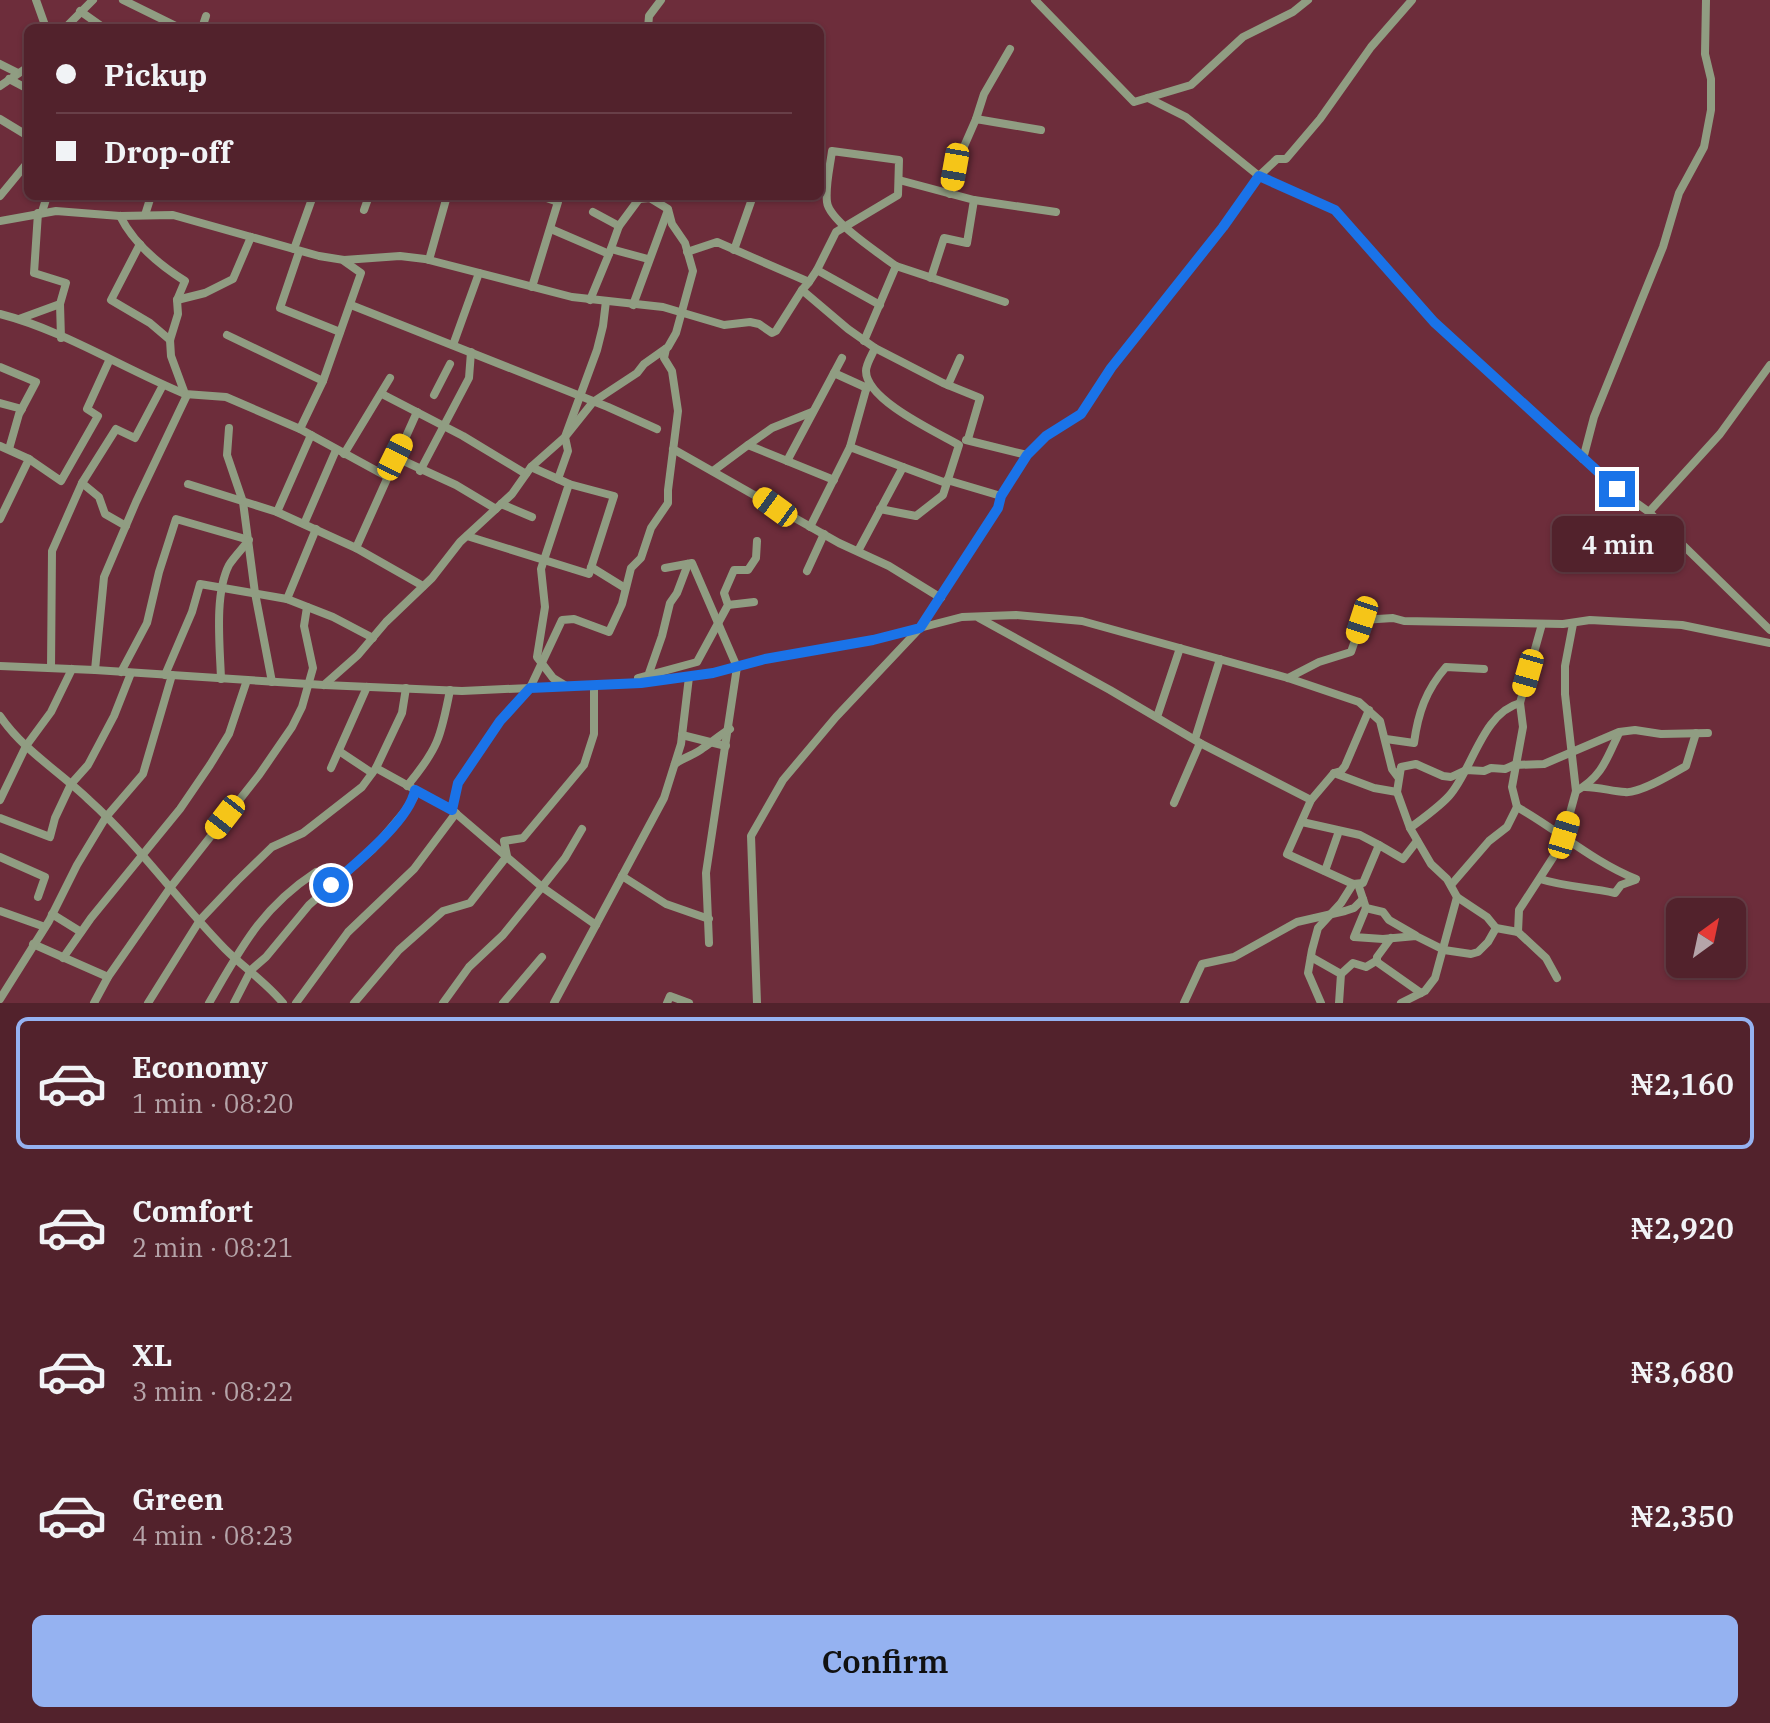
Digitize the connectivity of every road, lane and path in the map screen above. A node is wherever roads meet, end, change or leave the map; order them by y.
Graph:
1 (36, 0) edge
2 (93, 0) edge
3 (123, 0) edge
4 (661, 0) edge
5 (1035, 0) edge
6 (1308, 0) edge
7 (1412, 0) edge
8 (1706, 0) edge
9 (80, 11) junction
10 (206, 16) dead end
11 (45, 24) edge
12 (69, 24) edge
13 (98, 24) edge
14 (172, 24) edge
15 (203, 24) edge
16 (648, 24) edge
17 (1010, 49) dead end
18 (0, 64) edge
19 (24, 69) edge
20 (18, 73) junction
21 (9, 79) junction
22 (0, 86) edge
23 (24, 87) edge
24 (1148, 98) junction
25 (0, 119) edge
26 (976, 119) junction
27 (1041, 130) dead end
28 (24, 134) edge
29 (24, 166) edge
30 (1259, 176) junction
31 (899, 180) junction
32 (5, 184) edge
33 (824, 194) edge
34 (950, 194) junction
35 (0, 196) edge
36 (45, 200) edge
37 (150, 200) edge
38 (312, 200) edge
39 (368, 200) edge
40 (446, 200) edge
41 (552, 200) edge
42 (635, 200) edge
43 (653, 200) edge
44 (752, 200) edge
45 (974, 200) junction
46 (668, 209) junction
47 (364, 210) dead end
48 (40, 212) junction
49 (593, 212) dead end
50 (1056, 212) dead end
51 (145, 215) junction
52 (120, 216) junction
53 (0, 221) edge
54 (619, 226) junction
55 (846, 226) junction
56 (551, 229) junction
57 (251, 237) junction
58 (140, 244) junction
59 (296, 250) junction
60 (734, 250) junction
61 (610, 251) junction
62 (687, 252) junction
63 (648, 259) junction
64 (344, 260) junction
65 (429, 260) junction
66 (896, 266) junction
67 (817, 270) junction
68 (479, 273) junction
69 (931, 278) junction
70 (809, 282) junction
71 (532, 287) junction
72 (802, 290) junction
73 (177, 300) junction
74 (590, 300) junction
75 (606, 301) junction
76 (1005, 302) dead end
77 (60, 304) junction
78 (351, 305) junction
79 (633, 305) junction
80 (880, 305) junction
81 (680, 313) junction
82 (0, 314) edge
83 (19, 319) junction
84 (340, 332) junction
85 (227, 335) dead end
86 (61, 338) junction
87 (170, 340) junction
88 (864, 341) junction
89 (453, 345) junction
90 (666, 348) junction
91 (875, 348) junction
92 (471, 352) junction
93 (842, 358) dead end
94 (960, 358) dead end
95 (109, 361) junction
96 (450, 364) dead end
97 (1770, 365) edge
98 (0, 367) edge
99 (834, 373) junction
100 (390, 378) dead end
101 (323, 381) junction
102 (163, 385) junction
103 (868, 385) junction
104 (948, 385) junction
105 (186, 394) junction
106 (382, 394) junction
107 (434, 395) dead end
108 (579, 398) junction
109 (593, 402) junction
110 (0, 403) edge
111 (22, 409) junction
112 (417, 412) junction
113 (812, 412) junction
114 (444, 427) junction
115 (229, 428) dead end
116 (300, 429) junction
117 (657, 429) dead end
118 (311, 435) junction
119 (565, 437) junction
120 (968, 439) junction
121 (748, 445) junction
122 (959, 445) junction
123 (4, 447) edge
124 (850, 447) junction
125 (672, 448) junction
126 (340, 452) junction
127 (1027, 455) junction
128 (395, 457) junction
129 (29, 459) junction
130 (1583, 459) junction
131 (787, 461) junction
132 (903, 467) junction
133 (528, 470) junction
134 (420, 471) junction
135 (713, 471) junction
136 (386, 476) junction
137 (558, 479) junction
138 (834, 480) junction
139 (947, 482) junction
140 (82, 483) junction
141 (188, 484) dead end
142 (569, 484) junction
143 (1001, 496) junction
144 (243, 502) junction
145 (498, 506) junction
146 (880, 509) junction
147 (277, 512) junction
148 (1649, 512) junction
149 (532, 517) dead end
150 (0, 519) edge
151 (304, 524) junction
152 (126, 526) junction
153 (810, 527) junction
154 (316, 529) junction
155 (824, 534) junction
156 (467, 536) junction
157 (249, 540) junction
158 (757, 541) dead end
159 (356, 548) junction
160 (858, 551) junction
161 (545, 561) junction
162 (688, 564) junction
163 (591, 567) junction
164 (665, 568) dead end
165 (807, 571) dead end
166 (423, 586) junction
167 (224, 588) junction
168 (625, 588) junction
169 (255, 593) junction
170 (941, 598) junction
171 (287, 599) junction
172 (754, 602) dead end
173 (728, 605) junction
174 (307, 607) junction
175 (976, 617) junction
176 (719, 622) junction
177 (1542, 624) junction
178 (1573, 624) junction
179 (920, 628) junction
180 (1770, 630) edge
181 (373, 638) junction
182 (1770, 643) edge
183 (1180, 648) junction
184 (1220, 659) junction
185 (540, 663) junction
186 (0, 666) edge
187 (737, 667) junction
188 (51, 668) junction
189 (72, 669) junction
190 (1484, 669) dead end
191 (95, 670) junction
192 (121, 672) junction
193 (131, 673) junction
194 (168, 675) junction
195 (648, 676) junction
196 (689, 677) junction
197 (1288, 678) junction
198 (221, 679) junction
199 (247, 680) junction
200 (272, 682) junction
201 (308, 683) junction
202 (324, 685) junction
203 (594, 685) junction
204 (606, 685) junction
205 (367, 687) junction
206 (567, 687) junction
207 (406, 688) junction
208 (530, 688) junction
209 (450, 690) junction
210 (1520, 703) junction
211 (1369, 710) junction
212 (0, 716) edge
213 (1157, 717) junction
214 (730, 729) junction
215 (1619, 732) junction
216 (1696, 733) junction
217 (1708, 733) dead end
218 (682, 735) junction
219 (1386, 739) junction
220 (1197, 741) junction
221 (709, 743) junction
222 (26, 746) junction
223 (726, 746) junction
224 (339, 751) junction
225 (1572, 752) junction
226 (675, 764) junction
227 (1514, 765) junction
228 (331, 768) dead end
229 (374, 771) junction
230 (1464, 771) junction
231 (1334, 773) junction
232 (1398, 777) junction
233 (71, 784) junction
234 (411, 788) junction
235 (1580, 789) junction
236 (1397, 792) junction
237 (0, 800) edge
238 (1311, 800) junction
239 (1174, 803) dead end
240 (1517, 807) junction
241 (454, 812) junction
242 (106, 817) junction
243 (0, 818) edge
244 (1302, 822) junction
245 (1410, 828) junction
246 (582, 829) dead end
247 (1339, 831) junction
248 (1564, 835) junction
249 (1417, 841) junction
250 (1379, 845) junction
251 (143, 856) junction
252 (507, 856) junction
253 (0, 857) edge
254 (1325, 871) junction
255 (316, 872) dead end
256 (622, 876) junction
257 (1540, 879) junction
258 (1356, 884) junction
259 (1451, 885) junction
260 (542, 887) junction
261 (170, 888) junction
262 (38, 897) dead end
263 (1457, 897) junction
264 (1364, 903) junction
265 (0, 911) edge
266 (52, 914) junction
267 (1328, 916) junction
268 (709, 919) junction
269 (200, 920) junction
270 (596, 925) junction
271 (45, 927) junction
272 (1496, 928) junction
273 (81, 932) junction
274 (1518, 932) junction
275 (1416, 936) junction
276 (1391, 938) junction
277 (709, 943) dead end
278 (33, 944) junction
279 (1444, 950) junction
280 (542, 957) dead end
281 (1311, 957) junction
282 (63, 958) junction
283 (235, 958) junction
284 (1376, 961) junction
285 (251, 970) junction
286 (1341, 974) junction
287 (108, 977) junction
288 (1557, 978) dead end
289 (1421, 993) junction
290 (0, 999) edge
291 (94, 1003) edge
292 (148, 1003) edge
293 (209, 1003) edge
294 (234, 1003) edge
295 (283, 1003) edge
296 (296, 1003) edge
297 (354, 1003) edge
298 (443, 1003) edge
299 (503, 1003) edge
300 (554, 1003) edge
301 (667, 1003) edge
302 (689, 1003) edge
303 (757, 1003) edge
304 (1184, 1003) edge
305 (1321, 1003) edge
306 (1339, 1003) edge
307 (1401, 1003) edge

1 - 11 street
2 - 9 street
3 - 14 street
4 - 16 street
5 - 24 street
6 - 24 street
7 - 30 street
8 - 130 street
9 - 12 street
9 - 13 street
10 - 15 street
17 - 26 street
18 - 20 street
19 - 20 street
20 - 21 street
21 - 22 street
21 - 23 street
24 - 30 street
25 - 28 street
26 - 27 street
26 - 34 street
29 - 32 street
30 - 127 street
30 - 130 street
31 - 33 street
31 - 34 street
31 - 55 street
32 - 35 street
33 - 55 street
34 - 45 street
36 - 48 street
37 - 51 street
38 - 59 street
39 - 47 street
40 - 65 street
41 - 56 street
42 - 54 street
43 - 46 street
44 - 60 street
45 - 50 street
45 - 69 street
46 - 62 street
46 - 63 street
48 - 52 street
48 - 53 street
48 - 77 street
49 - 54 street
51 - 52 street
51 - 57 street
52 - 58 street
54 - 61 street
55 - 66 street
55 - 67 street
56 - 61 street
56 - 71 street
57 - 59 street
57 - 73 street
58 - 73 street
58 - 87 street
59 - 64 street
59 - 84 street
60 - 62 street
60 - 70 street
61 - 63 street
61 - 74 street
62 - 81 street
63 - 79 street
64 - 65 street
64 - 78 street
65 - 68 street
66 - 69 street
66 - 80 street
67 - 70 street
67 - 80 street
68 - 71 street
68 - 89 street
69 - 76 street
70 - 72 street
71 - 74 street
72 - 81 street
72 - 88 street
73 - 87 street
74 - 75 street
75 - 79 street
75 - 108 street
77 - 83 street
77 - 86 street
78 - 84 street
78 - 89 street
79 - 81 street
80 - 88 street
81 - 90 street
82 - 83 street
83 - 86 street
84 - 101 street
85 - 101 street
86 - 95 street
87 - 105 street
88 - 91 street
89 - 92 street
90 - 109 street
90 - 125 street
91 - 103 street
91 - 104 street
92 - 108 street
92 - 114 street
93 - 99 street
94 - 104 street
95 - 102 street
95 - 129 street
96 - 107 street
97 - 148 street
98 - 111 street
99 - 103 street
99 - 113 street
100 - 106 street
101 - 116 street
102 - 105 street
102 - 140 street
103 - 122 street
103 - 124 street
104 - 120 street
105 - 116 street
105 - 152 street
106 - 112 street
106 - 126 street
108 - 109 street
108 - 119 street
109 - 117 street
109 - 119 street
110 - 111 street
111 - 123 street
112 - 114 street
112 - 128 street
113 - 121 street
113 - 131 street
114 - 133 street
114 - 134 street
115 - 144 street
116 - 118 street
118 - 126 street
118 - 147 street
119 - 133 street
119 - 137 street
120 - 122 street
120 - 127 street
121 - 131 street
121 - 135 street
122 - 139 street
123 - 129 street
124 - 132 street
124 - 138 street
125 - 135 street
125 - 168 street
126 - 136 street
126 - 151 street
127 - 143 street
128 - 134 street
128 - 136 street
129 - 150 street
130 - 148 street
131 - 138 street
132 - 139 street
132 - 146 street
133 - 137 street
133 - 145 street
134 - 145 street
135 - 153 street
136 - 159 street
137 - 142 street
138 - 153 street
139 - 143 street
139 - 146 street
140 - 152 street
140 - 188 street
141 - 144 street
142 - 161 street
142 - 163 street
143 - 170 street
144 - 147 street
144 - 157 street
145 - 149 street
145 - 156 street
146 - 160 street
147 - 151 street
148 - 180 street
151 - 154 street
152 - 191 street
153 - 155 street
154 - 159 street
154 - 171 street
155 - 160 street
155 - 165 street
156 - 161 street
156 - 166 street
157 - 167 street
157 - 169 street
157 - 192 street
158 - 173 street
159 - 166 street
160 - 170 street
161 - 163 street
161 - 185 street
162 - 164 street
162 - 176 street
162 - 195 street
163 - 168 street
166 - 181 street
167 - 169 street
167 - 194 street
167 - 198 street
168 - 185 street
169 - 171 street
169 - 200 street
170 - 179 street
171 - 174 street
172 - 173 street
173 - 176 street
174 - 181 street
174 - 201 street
175 - 179 street
175 - 183 street
175 - 213 street
176 - 187 street
176 - 195 street
177 - 178 street
177 - 197 street
177 - 210 street
178 - 182 street
178 - 225 street
179 - 187 street
179 - 303 street
181 - 202 street
183 - 184 street
183 - 213 street
184 - 197 street
184 - 220 street
185 - 206 street
185 - 208 street
186 - 188 street
187 - 196 street
187 - 214 street
188 - 189 street
189 - 191 street
189 - 222 street
190 - 219 street
191 - 192 street
192 - 193 street
193 - 194 street
193 - 233 street
194 - 198 street
194 - 242 street
195 - 204 street
196 - 204 street
196 - 218 street
197 - 211 street
198 - 199 street
199 - 200 street
199 - 251 street
200 - 201 street
201 - 202 street
201 - 261 street
202 - 205 street
203 - 204 street
203 - 206 street
203 - 252 street
205 - 207 street
205 - 224 street
206 - 208 street
207 - 209 street
207 - 229 street
208 - 209 street
208 - 241 street
209 - 234 street
210 - 227 street
210 - 230 street
211 - 219 street
211 - 231 street
212 - 222 street
213 - 220 street
214 - 221 street
214 - 223 street
215 - 216 street
215 - 225 street
215 - 235 street
216 - 217 street
216 - 235 street
218 - 221 street
218 - 226 street
219 - 232 street
220 - 238 street
220 - 239 street
221 - 223 street
221 - 226 street
222 - 233 street
222 - 237 street
223 - 268 street
224 - 228 street
224 - 229 street
225 - 227 street
225 - 235 street
226 - 256 street
227 - 230 street
227 - 240 street
229 - 234 street
229 - 269 street
230 - 232 street
230 - 245 street
231 - 236 street
231 - 238 street
232 - 236 street
233 - 242 street
233 - 243 street
234 - 241 street
234 - 285 street
235 - 248 street
236 - 245 street
238 - 244 street
240 - 248 street
240 - 259 street
241 - 252 street
241 - 296 street
242 - 251 street
242 - 266 street
244 - 247 street
244 - 254 street
245 - 249 street
246 - 260 street
247 - 250 street
247 - 254 street
248 - 257 street
248 - 257 street
249 - 250 street
249 - 259 street
250 - 258 street
251 - 261 street
251 - 273 street
252 - 260 street
252 - 297 street
253 - 262 street
254 - 258 street
255 - 283 street
256 - 268 street
256 - 270 street
257 - 274 street
258 - 264 street
258 - 267 street
259 - 263 street
260 - 270 street
260 - 298 street
261 - 269 street
261 - 287 street
263 - 272 street
263 - 279 street
264 - 267 street
264 - 275 street
264 - 276 street
265 - 271 street
266 - 271 street
266 - 273 street
267 - 281 street
267 - 304 street
268 - 277 street
269 - 283 street
269 - 292 street
270 - 300 street
271 - 278 street
272 - 274 street
272 - 279 street
273 - 282 street
274 - 288 street
275 - 276 street
275 - 279 street
276 - 284 street
278 - 282 street
278 - 290 street
279 - 289 street
280 - 299 street
281 - 286 street
281 - 305 street
282 - 287 street
283 - 285 street
283 - 293 street
284 - 286 street
284 - 289 street
285 - 294 street
285 - 295 street
286 - 306 street
287 - 291 street
289 - 307 street
301 - 302 street

